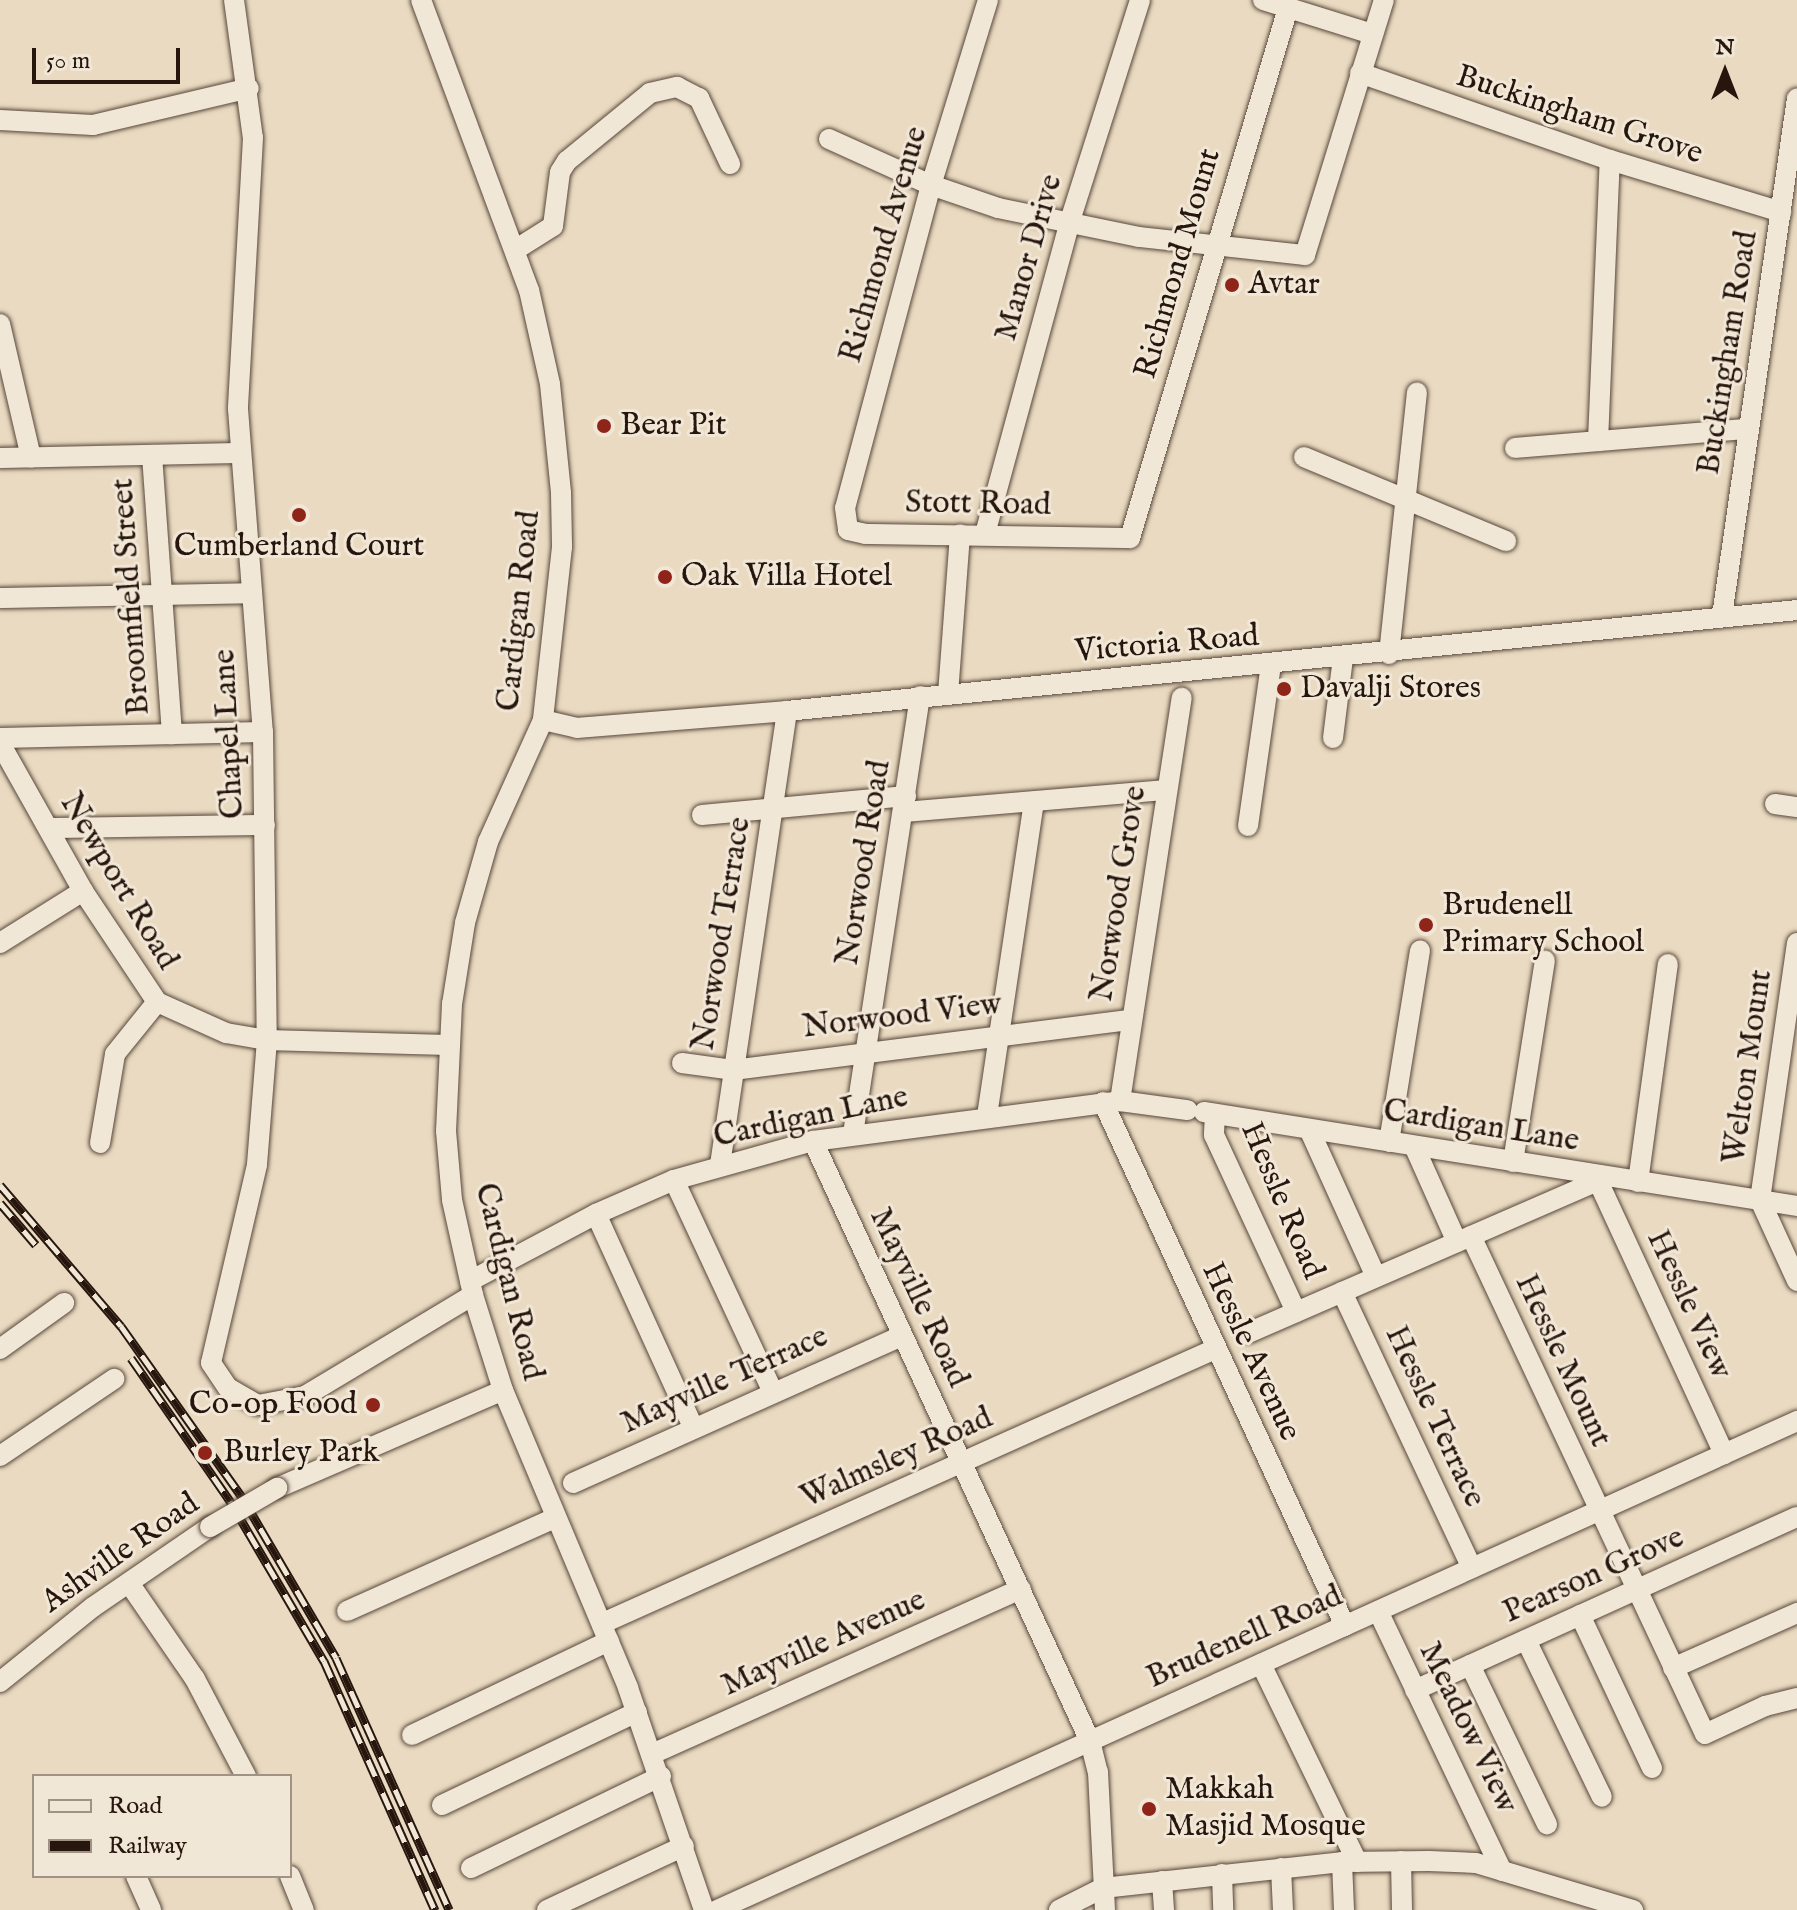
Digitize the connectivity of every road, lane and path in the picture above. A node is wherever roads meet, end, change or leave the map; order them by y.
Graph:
1 (234, 0) edge
2 (421, 0) edge
3 (988, 0) edge
4 (1140, 0) edge
5 (1263, 0) edge
6 (1384, 0) edge
7 (1288, 8) junction
8 (1372, 34) junction
9 (1360, 73) junction
10 (249, 88) junction
11 (1797, 98) edge
12 (0, 120) edge
13 (829, 139) dead end
14 (1610, 160) junction
15 (730, 164) dead end
16 (931, 185) junction
17 (1781, 212) junction
18 (1069, 224) junction
19 (1214, 247) junction
20 (515, 250) junction
21 (0, 324) edge
22 (1417, 392) dead end
23 (1747, 429) junction
24 (1598, 441) junction
25 (1515, 448) dead end
26 (239, 453) junction
27 (152, 455) junction
28 (31, 457) junction
29 (1304, 457) dead end
30 (0, 458) edge
31 (1405, 499) junction
32 (845, 508) joint
33 (960, 534) junction
34 (985, 534) junction
35 (1130, 538) joint
36 (1506, 541) dead end
37 (252, 593) junction
38 (161, 595) junction
39 (0, 598) edge
40 (1797, 610) edge
41 (1722, 616) junction
42 (1389, 654) junction
43 (1343, 658) junction
44 (1271, 665) junction
45 (948, 694) junction
46 (920, 696) junction
47 (1182, 698) dead end
48 (787, 711) junction
49 (543, 720) junction
50 (263, 732) junction
51 (172, 734) junction
52 (1333, 738) dead end
53 (0, 741) edge
54 (1167, 790) junction
55 (1034, 801) junction
56 (905, 804) junction
57 (1775, 804) dead end
58 (1797, 807) edge
59 (773, 808) junction
60 (702, 815) dead end
61 (265, 825) junction
62 (1248, 826) dead end
63 (49, 828) junction
64 (83, 891) junction
65 (0, 943) edge
66 (1797, 943) edge
67 (1420, 950) dead end
68 (1545, 961) dead end
69 (1668, 964) dead end
70 (157, 1002) junction
71 (1131, 1020) junction
72 (999, 1035) junction
73 (267, 1040) junction
74 (447, 1045) junction
75 (866, 1052) junction
76 (682, 1063) dead end
77 (733, 1070) junction
78 (1112, 1102) junction
79 (1202, 1112) junction
80 (987, 1116) junction
81 (1309, 1129) junction
82 (853, 1134) junction
83 (813, 1141) junction
84 (1389, 1142) junction
85 (100, 1143) dead end
86 (1414, 1146) junction
87 (1513, 1162) junction
88 (720, 1165) junction
89 (1602, 1179) junction
90 (674, 1180) junction
91 (1638, 1182) junction
92 (1760, 1200) junction
93 (1797, 1206) edge
94 (596, 1214) junction
95 (1464, 1239) junction
96 (1376, 1277) junction
97 (1797, 1281) edge
98 (472, 1288) junction
99 (1342, 1292) junction
100 (64, 1303) dead end
101 (1296, 1312) junction
102 (1248, 1333) dead end
103 (902, 1336) junction
104 (0, 1349) edge
105 (1215, 1349) junction
106 (114, 1379) dead end
107 (503, 1390) junction
108 (773, 1392) junction
109 (290, 1400) joint
110 (1797, 1421) edge
111 (693, 1427) junction
112 (1724, 1454) junction
113 (0, 1456) edge
114 (962, 1463) junction
115 (573, 1483) dead end
116 (1598, 1511) junction
117 (1797, 1517) edge
118 (553, 1519) junction
119 (1472, 1568) junction
120 (129, 1583) junction
121 (1021, 1589) junction
122 (1636, 1590) junction
123 (347, 1611) dead end
124 (1378, 1611) junction
125 (1797, 1613) edge
126 (1580, 1615) junction
127 (1345, 1626) junction
128 (606, 1632) junction
129 (1526, 1640) junction
130 (1261, 1664) junction
131 (1470, 1665) junction
132 (1673, 1668) junction
133 (0, 1682) edge
134 (1415, 1690) junction
135 (1797, 1698) edge
136 (637, 1712) junction
137 (412, 1735) dead end
138 (1090, 1741) junction
139 (652, 1754) junction
140 (1652, 1768) dead end
141 (245, 1774) edge
142 (661, 1776) junction
143 (1602, 1797) dead end
144 (442, 1805) dead end
145 (1547, 1824) dead end
146 (684, 1846) junction
147 (1401, 1861) junction
148 (1350, 1862) junction
149 (471, 1868) dead end
150 (1281, 1868) junction
151 (1502, 1871) junction
152 (1222, 1874) junction
153 (137, 1878) edge
154 (291, 1878) edge
155 (1162, 1881) junction
156 (1103, 1888) junction
157 (151, 1910) edge
158 (304, 1910) edge
159 (547, 1910) edge
160 (704, 1910) edge
161 (717, 1910) edge
162 (1059, 1910) edge
163 (1105, 1910) edge
164 (1164, 1910) edge
165 (1223, 1910) edge
166 (1283, 1910) edge
167 (1344, 1910) edge
168 (1402, 1910) edge
169 (1633, 1910) edge

1 - 10 street, Chapel Lane
2 - 20 street, Cardigan Road
3 - 16 street, Richmond Avenue
4 - 18 street, Manor Drive
5 - 7 street
6 - 8 street
7 - 8 street
7 - 19 street, Richmond Mount
8 - 9 street
9 - 14 street, Buckingham Grove
9 - 19 street
10 - 12 street
10 - 26 street, Chapel Lane
11 - 17 street, Buckingham Road
13 - 16 street
14 - 17 street, Buckingham Grove
14 - 24 street
15 - 20 street
16 - 18 street
16 - 32 street, Richmond Avenue
17 - 23 street, Buckingham Road
18 - 19 street
18 - 34 street, Manor Drive
19 - 35 street, Richmond Mount
20 - 49 street, Cardigan Road
21 - 28 street
22 - 31 street
23 - 24 street
23 - 41 street, Buckingham Road
24 - 25 street
26 - 27 street
26 - 37 street, Chapel Lane
27 - 28 street
27 - 38 street, Broomfield Street
28 - 30 street
29 - 31 street
31 - 36 street
31 - 42 street
32 - 33 street, Stott Road
33 - 34 street, Stott Road
33 - 45 street
34 - 35 street, Stott Road
37 - 38 street
37 - 50 street, Chapel Lane
38 - 39 street
38 - 51 street, Broomfield Street
40 - 41 street, Victoria Road
41 - 42 street, Victoria Road
42 - 43 street, Victoria Road
43 - 44 street, Victoria Road
43 - 52 street
44 - 45 street, Victoria Road
44 - 62 street
45 - 46 street, Victoria Road
46 - 48 street, Victoria Road
46 - 56 street, Norwood Road
47 - 54 street, Norwood Grove
48 - 49 street, Victoria Road
48 - 59 street, Norwood Terrace
49 - 74 street, Cardigan Road
50 - 51 street
50 - 61 street, Chapel Lane
51 - 53 street
53 - 63 street, Newport Road
54 - 55 street
54 - 71 street, Norwood Grove
55 - 56 street
55 - 72 street
56 - 59 street
56 - 75 street, Norwood Road
57 - 58 street
59 - 60 street
59 - 77 street, Norwood Terrace
61 - 63 street
61 - 73 street, Chapel Lane
63 - 64 street, Newport Road
64 - 65 street
64 - 70 street, Newport Road
66 - 92 street, Welton Mount
67 - 84 street
68 - 87 street
69 - 91 street
70 - 73 street, Newport Road
70 - 85 street
71 - 72 street, Norwood View
71 - 78 street, Norwood Grove
72 - 75 street, Norwood View
72 - 80 street
73 - 74 street, Newport Road
73 - 109 street, Chapel Lane
74 - 98 street, Cardigan Road
75 - 77 street, Norwood View
75 - 82 street, Norwood Road
76 - 77 street, Norwood View
77 - 88 street, Norwood Terrace
78 - 79 street, Cardigan Lane
78 - 80 street, Cardigan Lane
78 - 105 street, Hessle Avenue
79 - 81 street, Cardigan Lane
79 - 101 street, Hessle Road
80 - 82 street, Cardigan Lane
81 - 84 street, Cardigan Lane
81 - 96 street
82 - 83 street, Cardigan Lane
83 - 88 street, Cardigan Lane
83 - 103 street, Mayville Road
84 - 86 street, Cardigan Lane
86 - 87 street, Cardigan Lane
86 - 95 street, Hessle Mount
87 - 89 street, Cardigan Lane
88 - 90 street, Cardigan Lane
89 - 91 street, Cardigan Lane
89 - 95 street
89 - 112 street, Hessle View
90 - 94 street, Cardigan Lane
90 - 108 street
91 - 92 street, Cardigan Lane
92 - 93 street, Cardigan Lane
92 - 97 street
94 - 98 street, Cardigan Lane
94 - 111 street
95 - 96 street
95 - 116 street, Hessle Mount
96 - 99 street
98 - 107 street, Cardigan Road
98 - 109 street, Cardigan Lane
99 - 101 street
99 - 119 street, Hessle Terrace
100 - 104 street
101 - 102 street
103 - 108 street, Mayville Terrace
103 - 114 street, Mayville Road
105 - 114 street, Walmsley Road
105 - 127 street, Hessle Avenue
106 - 113 street
107 - 118 street, Cardigan Road
107 - 120 street, Ashville Road, bridge
108 - 111 street, Mayville Terrace
110 - 112 street, Brudenell Road
111 - 115 street, Mayville Terrace
112 - 116 street, Brudenell Road
114 - 121 street, Mayville Road
114 - 128 street, Walmsley Road
116 - 119 street, Brudenell Road
116 - 122 street, Hessle Mount
117 - 122 street, Pearson Grove
118 - 123 street
118 - 128 street, Cardigan Road
119 - 124 street, Brudenell Road
120 - 133 street, Ashville Road
120 - 141 street
121 - 138 street, Mayville Road
121 - 139 street, Mayville Avenue
122 - 126 street, Pearson Grove
122 - 132 street, Hessle Mount
124 - 127 street, Brudenell Road
124 - 134 street, Meadow View
125 - 132 street
126 - 129 street, Pearson Grove
126 - 140 street
127 - 130 street, Brudenell Road
128 - 136 street, Cardigan Road
128 - 137 street, Walmsley Road
129 - 131 street, Pearson Grove
129 - 143 street
130 - 138 street, Brudenell Road
130 - 148 street
131 - 134 street, Pearson Grove
131 - 145 street
132 - 135 street, Hessle Mount
134 - 151 street, Meadow View
136 - 139 street, Cardigan Road
136 - 144 street
138 - 156 street, Mayville Road
138 - 161 street, Brudenell Road
139 - 142 street, Cardigan Road
142 - 146 street, Cardigan Road
142 - 149 street
146 - 159 street
146 - 160 street, Cardigan Road
147 - 148 street
147 - 151 street
147 - 168 street
148 - 150 street
148 - 167 street
150 - 152 street
150 - 166 street
151 - 169 street
152 - 155 street
152 - 165 street
153 - 157 street
154 - 158 street
155 - 156 street
155 - 164 street
156 - 162 street
156 - 163 street, Mayville Road

